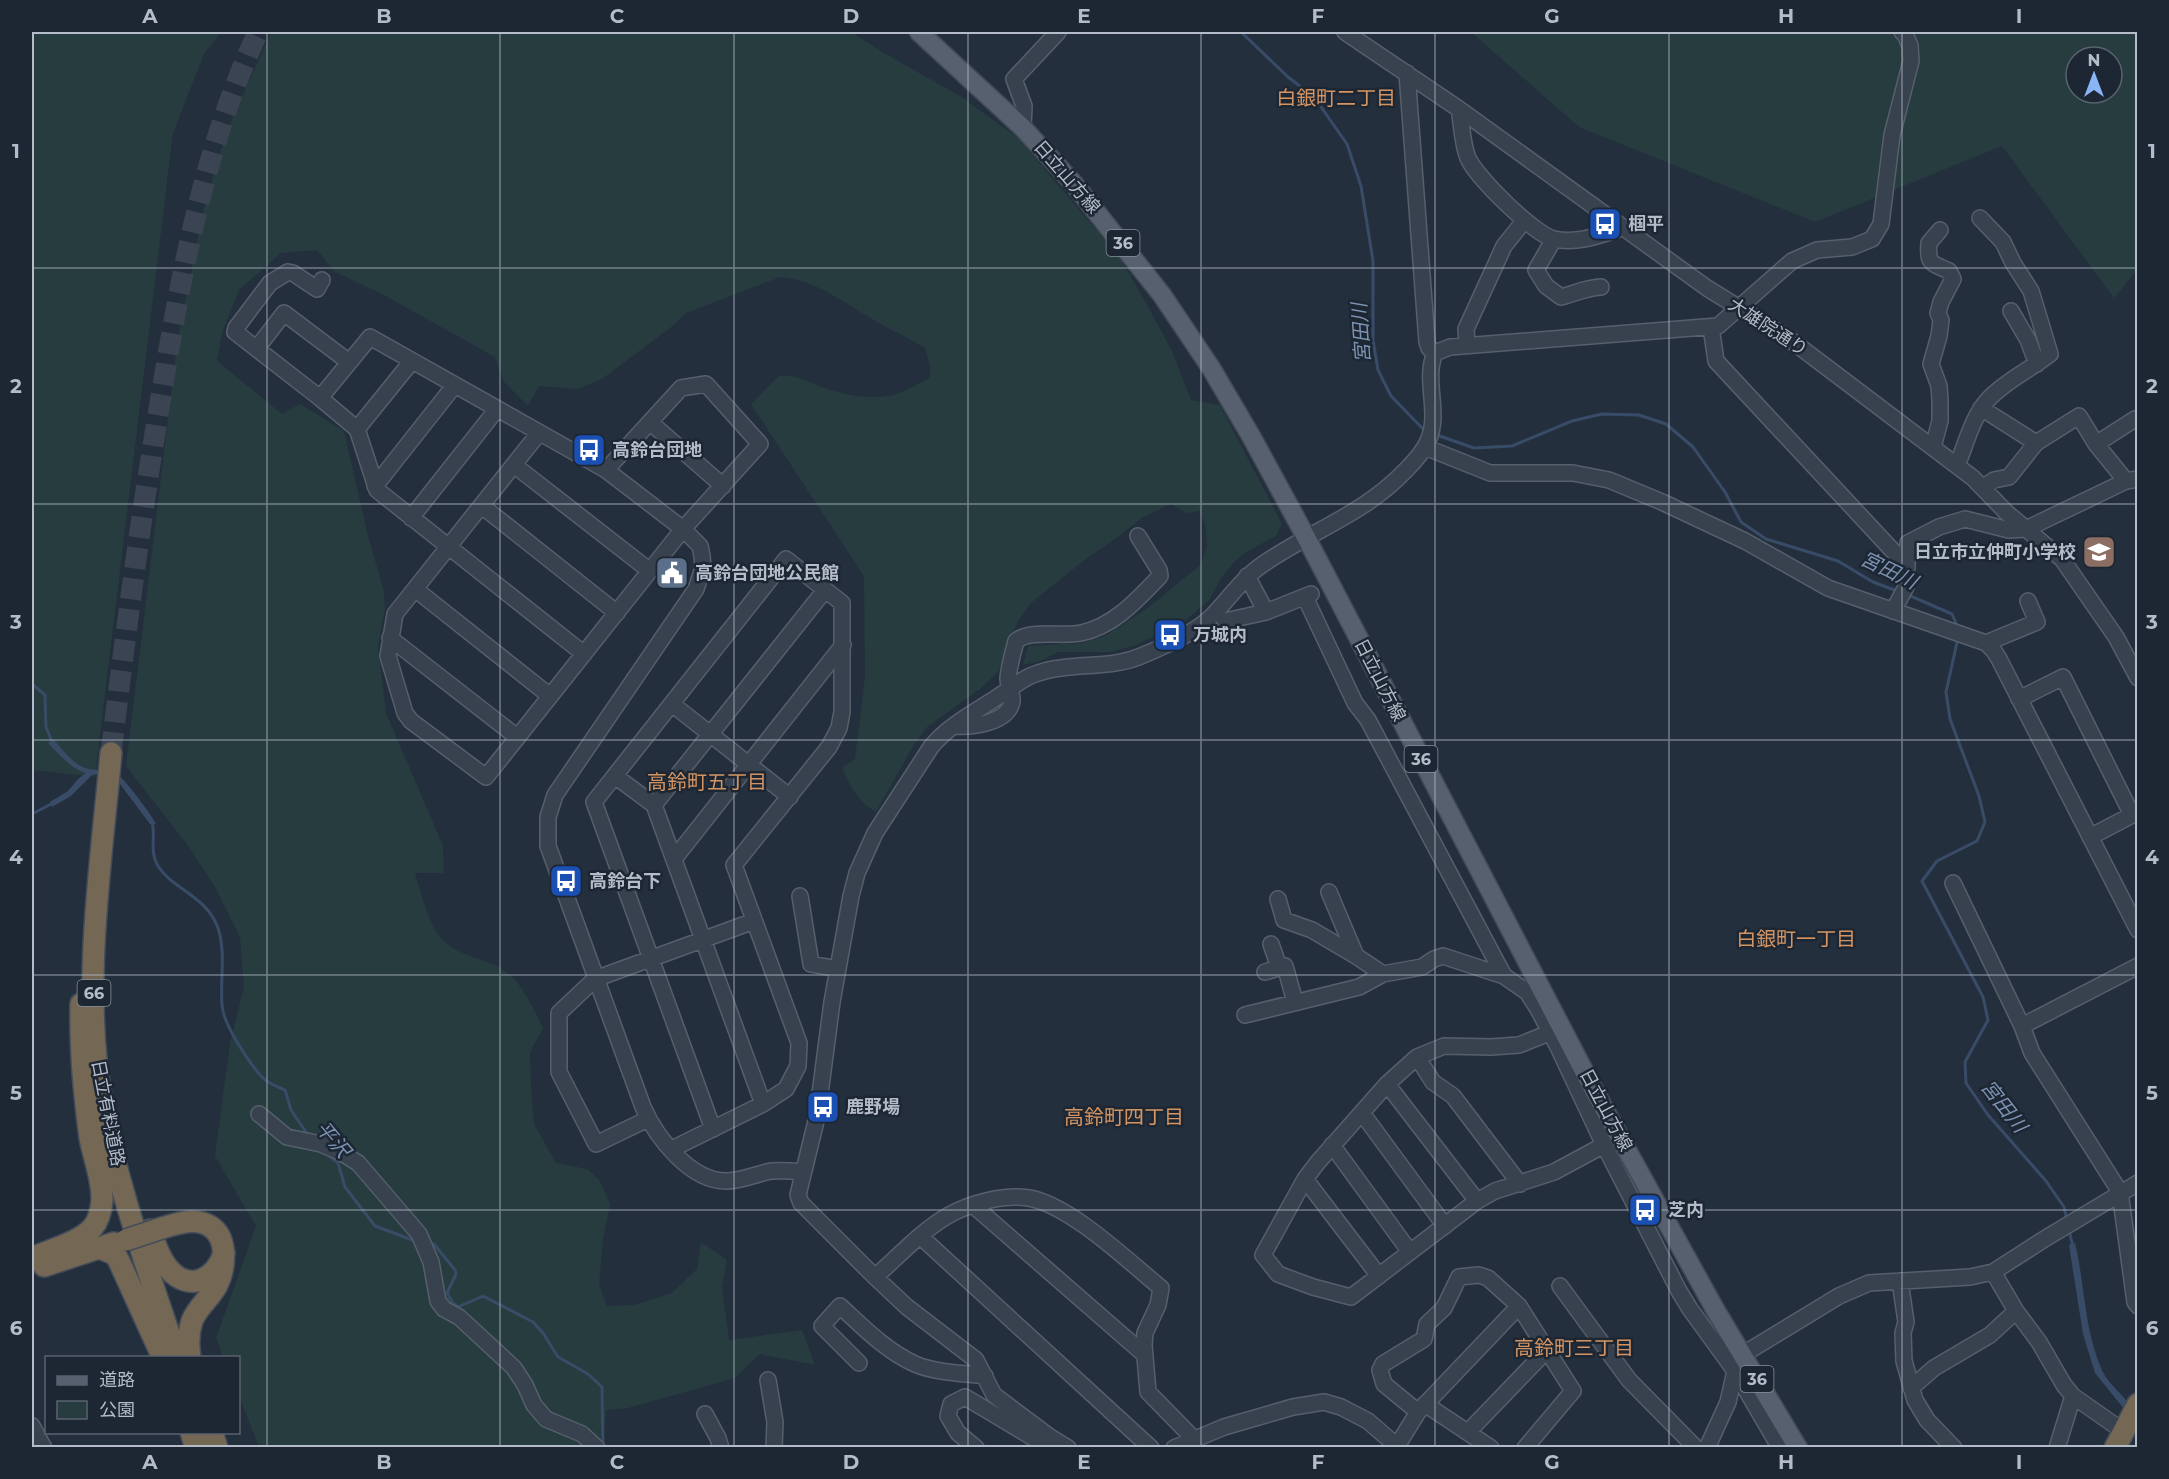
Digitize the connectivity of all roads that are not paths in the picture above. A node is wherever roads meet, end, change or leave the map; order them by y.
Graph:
1 (919, 32) edge
2 (1058, 32) edge
3 (1344, 32) edge
4 (1902, 32) edge
5 (1407, 73) junction
6 (1460, 109) junction
7 (1023, 128) junction
8 (1980, 218) dead end
9 (1524, 220) junction
10 (1622, 228) junction
11 (1940, 230) dead end
12 (1554, 239) junction
13 (322, 280) dead end
14 (1600, 287) dead end
15 (1739, 307) junction
16 (2011, 311) dead end
17 (1711, 327) junction
18 (1467, 346) junction
19 (257, 348) junction
20 (1435, 352) junction
21 (412, 361) junction
22 (349, 362) junction
23 (2037, 364) junction
24 (454, 386) junction
25 (320, 399) junction
26 (1981, 408) junction
27 (497, 409) junction
28 (2135, 419) dead end
29 (651, 423) junction
30 (357, 429) junction
31 (539, 433) junction
32 (2036, 443) junction
33 (1426, 444) junction
34 (2096, 444) junction
35 (1933, 447) junction
36 (514, 465) junction
37 (1957, 465) junction
38 (606, 470) junction
39 (2132, 480) edge
40 (375, 486) junction
41 (723, 486) junction
42 (1984, 487) junction
43 (482, 506) junction
44 (411, 518) junction
45 (683, 529) junction
46 (2026, 529) junction
47 (1138, 536) dead end
48 (1307, 539) junction
49 (448, 548) junction
50 (1907, 566) junction
51 (650, 571) junction
52 (1247, 576) junction
53 (414, 590) junction
54 (825, 590) junction
55 (2028, 601) dead end
56 (1893, 611) junction
57 (1266, 612) junction
58 (617, 613) junction
59 (1225, 621) dead end
60 (2116, 637) junction
61 (390, 638) junction
62 (1986, 644) junction
63 (843, 645) junction
64 (2138, 653) edge
65 (584, 654) junction
66 (2138, 678) edge
67 (1010, 689) junction
68 (550, 696) junction
69 (2019, 699) junction
70 (672, 704) junction
71 (710, 734) junction
72 (517, 737) junction
73 (111, 753) tunnel mouth
74 (749, 764) junction
75 (615, 776) junction
76 (790, 796) junction
77 (654, 804) junction
78 (2090, 837) junction
79 (102, 856) junction
80 (674, 859) junction
81 (1953, 883) dead end
82 (1329, 892) dead end
83 (800, 896) dead end
84 (1278, 899) dead end
85 (2133, 908) edge
86 (754, 921) junction
87 (2138, 930) edge
88 (703, 939) junction
89 (1271, 944) dead end
90 (1356, 956) junction
91 (650, 958) junction
92 (2138, 966) edge
93 (838, 969) junction
94 (1383, 974) junction
95 (1504, 976) junction
96 (595, 979) junction
97 (1295, 1002) junction
98 (1245, 1015) dead end
99 (2022, 1026) junction
100 (1556, 1030) junction
101 (1416, 1057) junction
102 (1387, 1084) junction
103 (763, 1104) junction
104 (259, 1113) dead end
105 (1362, 1113) junction
106 (648, 1119) junction
107 (108, 1130) junction
108 (713, 1130) junction
109 (1332, 1145) junction
110 (1604, 1145) junction
111 (672, 1149) junction
112 (803, 1172) junction
113 (1305, 1179) junction
114 (2138, 1183) edge
115 (1520, 1184) junction
116 (2120, 1192) junction
117 (1477, 1201) junction
118 (974, 1206) junction
119 (1445, 1226) junction
120 (921, 1237) junction
121 (100, 1248) junction
122 (1682, 1249) junction
123 (224, 1252) junction
124 (1410, 1252) junction
125 (32, 1258) edge
126 (1663, 1259) junction
127 (32, 1269) edge
128 (1993, 1272) junction
129 (1379, 1276) junction
130 (875, 1277) junction
131 (1900, 1281) junction
132 (1560, 1286) dead end
133 (1519, 1306) junction
134 (2138, 1306) edge
135 (2016, 1311) junction
136 (1547, 1350) junction
137 (1144, 1355) junction
138 (162, 1356) edge
139 (176, 1356) edge
140 (190, 1356) edge
141 (860, 1363) dead end
142 (1738, 1363) junction
143 (985, 1376) junction
144 (768, 1380) dead end
145 (1911, 1388) junction
146 (2073, 1396) junction
147 (2138, 1404) edge
148 (1421, 1408) junction
149 (705, 1414) dead end
150 (32, 1426) edge
151 (1468, 1432) junction
152 (2122, 1435) edge
153 (1050, 1437) junction
154 (1194, 1439) junction
155 (1398, 1447) edge
156 (44, 1448) edge
157 (597, 1448) edge
158 (721, 1448) edge
159 (774, 1448) edge
160 (976, 1448) edge
161 (1068, 1448) edge
162 (1152, 1448) edge
163 (1174, 1448) edge
164 (1491, 1448) edge
165 (1525, 1448) edge
166 (1696, 1448) edge
167 (1707, 1448) edge
168 (1780, 1448) edge
169 (1798, 1448) edge
170 (1954, 1448) edge
171 (2057, 1448) edge

1 - 7 main road, 日立山方線 / 36
2 - 7 street
3 - 5 street, 大雄院通り
4 - 15 street
5 - 6 street, 大雄院通り
5 - 20 street
6 - 9 street
6 - 10 street, 大雄院通り
7 - 48 main road, 日立山方線 / 36
8 - 23 street
9 - 12 street
9 - 18 street
10 - 12 street
10 - 15 street, 大雄院通り
11 - 35 street
12 - 14 street
13 - 19 street
15 - 17 street
15 - 35 street, 大雄院通り
16 - 23 street
17 - 18 street
17 - 50 street
18 - 20 street
19 - 22 street
19 - 25 street
20 - 33 street
21 - 22 street
21 - 24 street
21 - 30 street
22 - 25 street
23 - 26 street
24 - 27 street
24 - 40 street
25 - 30 street
26 - 32 street
26 - 37 street
27 - 31 street
27 - 44 street
28 - 34 street
29 - 38 street
29 - 41 street
29 - 41 street
30 - 40 street
31 - 36 street
31 - 38 street
32 - 34 street
32 - 42 street
33 - 48 street
33 - 56 street
34 - 39 street
35 - 37 street, 大雄院通り
36 - 43 street
36 - 51 street
37 - 42 street, 大雄院通り
38 - 45 street
39 - 46 street
40 - 44 street
41 - 45 street
42 - 46 street, 大雄院通り
43 - 49 street
43 - 58 street
44 - 49 street
45 - 51 street
45 - 96 street
46 - 50 street
46 - 60 street, 大雄院通り
47 - 67 street
48 - 52 street
48 - 100 main road, 日立山方線 / 36
49 - 53 street
49 - 65 street
50 - 56 street
51 - 58 street
52 - 57 street
52 - 67 street
53 - 61 street
53 - 68 street
54 - 63 street
54 - 70 street
54 - 71 street
55 - 62 street
56 - 62 street
57 - 59 street
57 - 95 street
58 - 65 street
60 - 64 street
60 - 66 street, 大雄院通り
61 - 72 street
61 - 72 street
62 - 69 street
63 - 74 street
63 - 76 street
65 - 68 street
67 - 93 street
68 - 72 street
69 - 78 street
69 - 78 street
70 - 71 street
70 - 75 street
71 - 74 street
71 - 77 street
73 - 79 highway, 日立有料道路 / 66
74 - 76 street
74 - 80 street
75 - 77 street
75 - 91 street
76 - 86 street
77 - 80 street
78 - 85 street
79 - 107 highway, 日立有料道路 / 66
79 - 125 highway
80 - 88 street
81 - 99 street
82 - 90 street
83 - 93 street
84 - 90 street
85 - 87 street
86 - 88 street
86 - 103 street
88 - 91 street
88 - 103 street
89 - 97 street
90 - 94 street
91 - 96 street
91 - 108 street
92 - 99 street
93 - 112 street
94 - 95 street
94 - 97 street
95 - 100 street
96 - 106 street
96 - 106 street
97 - 98 street
99 - 116 street
100 - 101 street
100 - 110 street
100 - 122 main road, 日立山方線 / 36
101 - 102 street
101 - 115 street
102 - 105 street
102 - 117 street
103 - 108 street
104 - 157 street
105 - 109 street
105 - 119 street
106 - 111 street
107 - 123 highway
107 - 139 highway, 日立有料道路 / 66
108 - 111 street
109 - 113 street
109 - 124 street
110 - 115 street
110 - 126 street
111 - 112 street
112 - 130 street
113 - 129 street
113 - 129 street
114 - 116 street
115 - 117 street
116 - 128 street
116 - 134 street
117 - 119 street
118 - 120 street
118 - 137 street
118 - 137 street
119 - 124 street
120 - 130 street
120 - 162 street
121 - 123 highway, bridge
121 - 127 highway
121 - 138 highway
122 - 126 street
122 - 142 main road, 日立山方線 / 36
123 - 140 highway
124 - 129 street
126 - 142 street
128 - 131 street
128 - 135 street
130 - 143 street
131 - 142 street
131 - 145 street
132 - 166 street
133 - 136 street
133 - 148 street
133 - 148 street
135 - 145 street
135 - 146 street
136 - 151 street
136 - 165 street
137 - 154 street
141 - 143 street
142 - 167 street
142 - 168 street
142 - 169 main road, 日立山方線 / 36
143 - 153 street
144 - 159 street
145 - 170 street
146 - 152 street
146 - 171 street
147 - 152 highway
148 - 151 street
148 - 155 street
149 - 158 street
150 - 156 street
151 - 164 street
153 - 160 street
153 - 161 street
154 - 155 street
154 - 163 street

